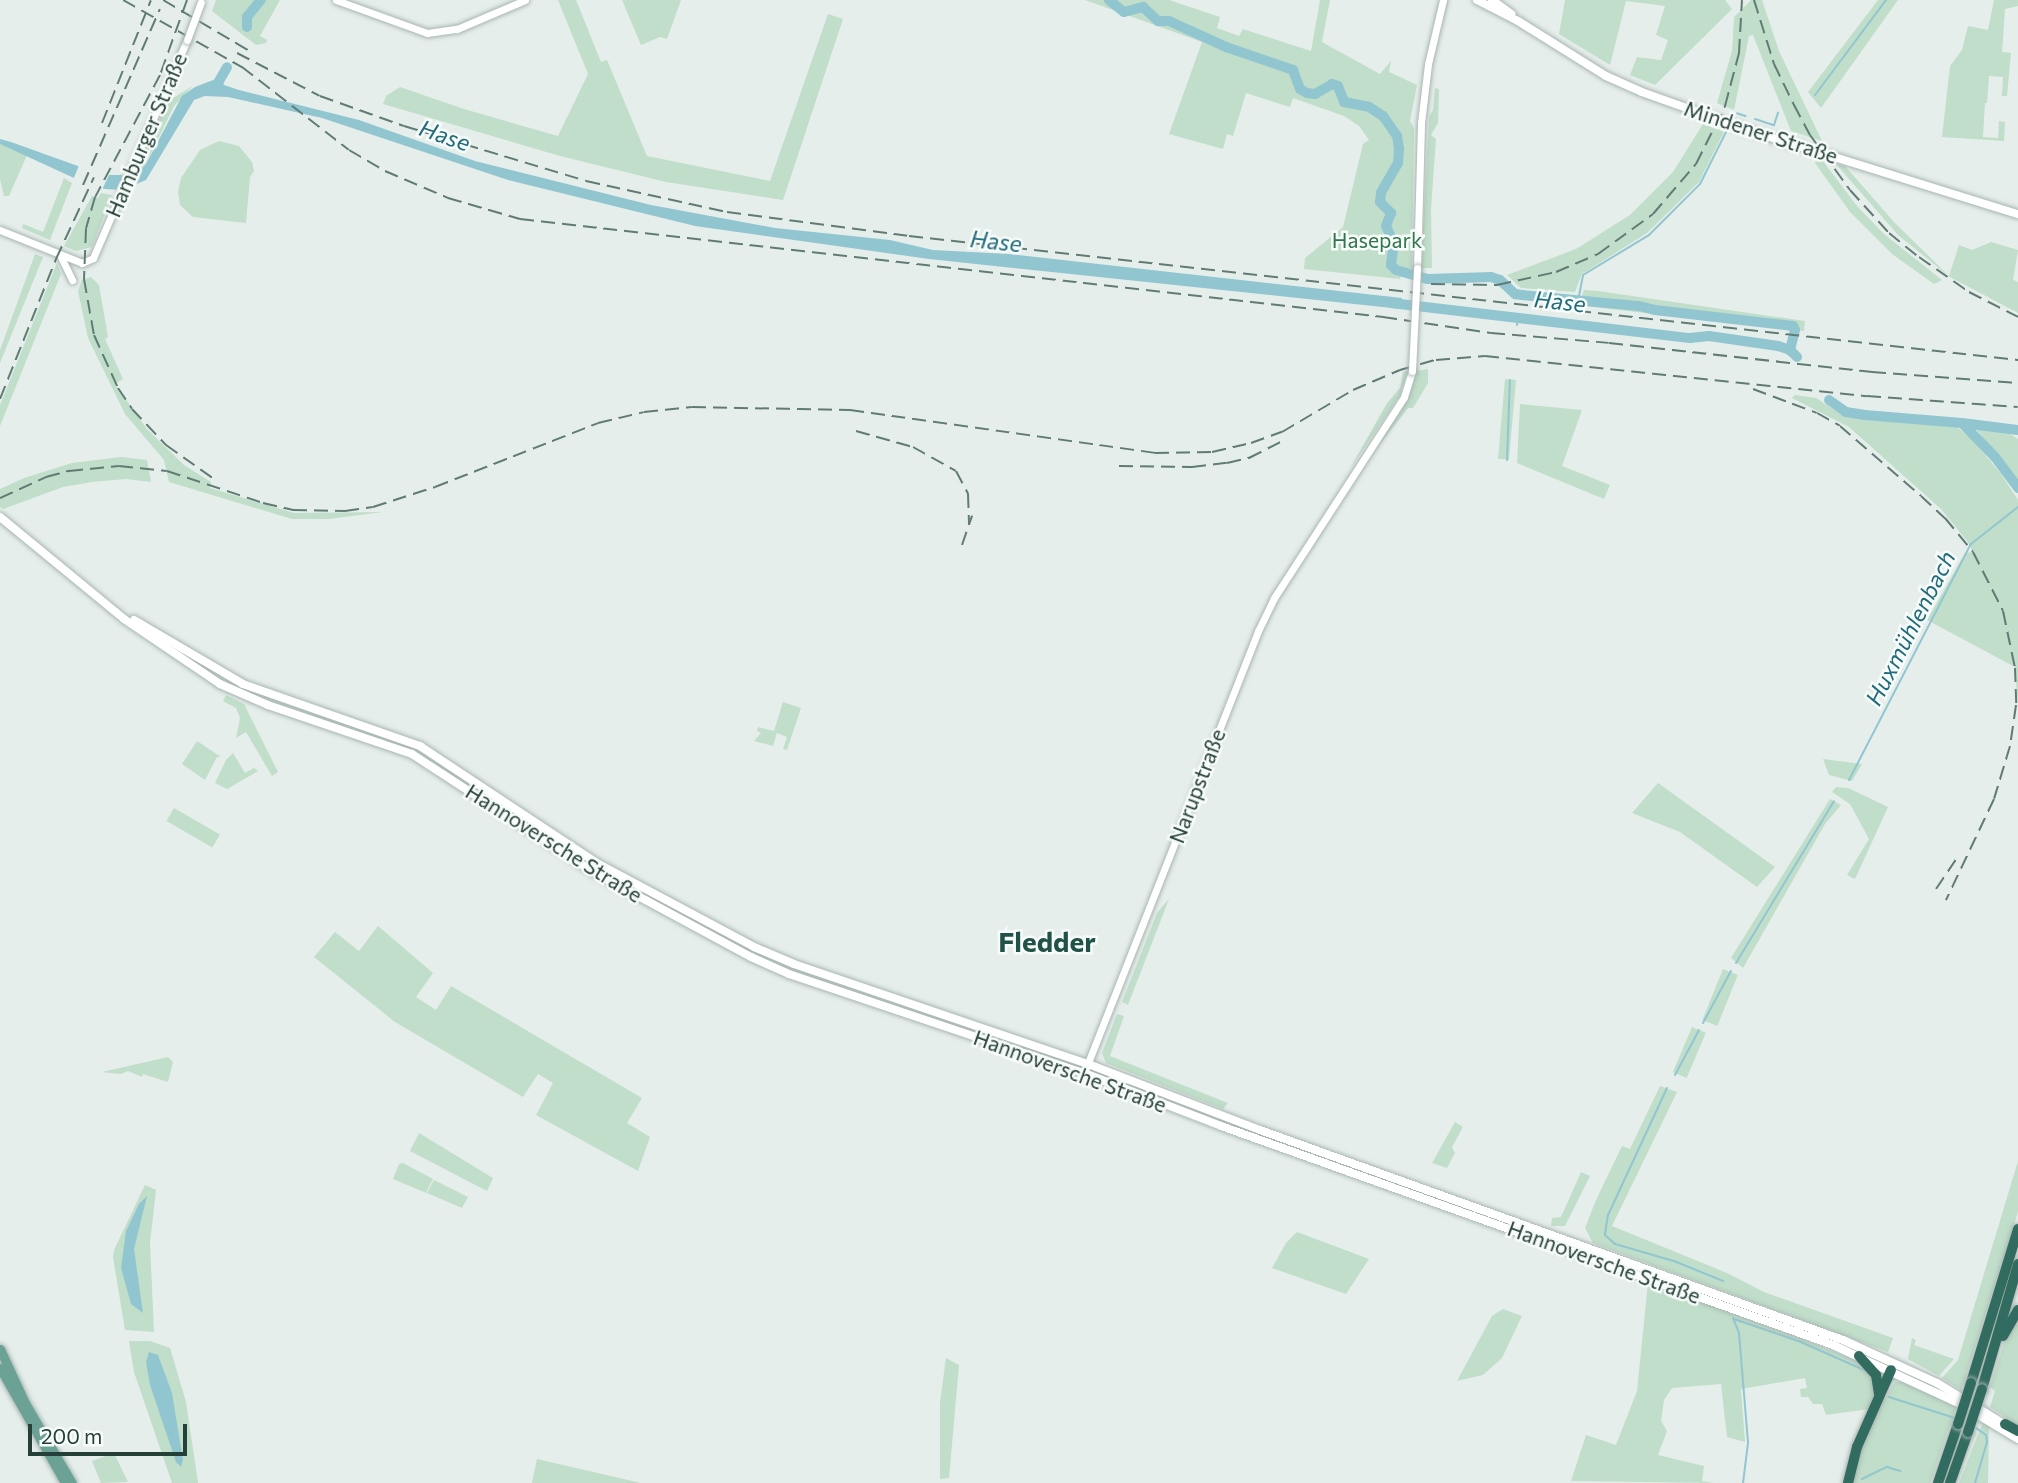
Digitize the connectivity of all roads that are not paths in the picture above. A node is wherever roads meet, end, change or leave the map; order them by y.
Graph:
1 (336, 0) edge
2 (525, 0) edge
3 (1443, 0) edge
4 (1477, 0) edge
5 (1492, 0) edge
6 (202, 1) edge
7 (1518, 21) junction
8 (2018, 215) edge
9 (0, 230) edge
10 (60, 255) junction
11 (72, 281) dead end
12 (3, 519) edge
13 (158, 636) junction
14 (1088, 1063) junction
15 (1084, 1073) junction
16 (2018, 1230) edge
17 (2018, 1265) edge
18 (2018, 1310) edge
19 (0, 1349) edge
20 (1859, 1356) junction
21 (1893, 1366) junction
22 (0, 1367) edge
23 (1987, 1370) junction
24 (1879, 1396) junction
25 (2005, 1424) joint
26 (2018, 1435) edge
27 (65, 1483) edge
28 (72, 1483) edge
29 (1848, 1483) edge
30 (1938, 1483) edge
31 (1950, 1483) edge

1 - 2 street
3 - 14 street, Narupstraße, bridge
4 - 7 main road, Mindener Straße
5 - 7 main road, Mindener Straße
6 - 10 street, Hamburger Straße, bridge
7 - 8 main road, Mindener Straße
9 - 10 street
10 - 11 street
12 - 13 main road
13 - 14 main road, Hannoversche Straße
13 - 15 main road, Hannoversche Straße
14 - 15 street, Narupstraße
14 - 21 main road, Hannoversche Straße
15 - 20 main road, Hannoversche Straße
16 - 30 highway, bridge
17 - 23 highway
18 - 23 highway
19 - 28 main road
20 - 21 main road, Hannoversche Straße
20 - 24 highway
21 - 24 highway
21 - 25 main road, Hannoversche Straße
21 - 26 main road, Hannoversche Straße
22 - 27 main road
23 - 31 highway, bridge
24 - 29 highway
25 - 26 highway

